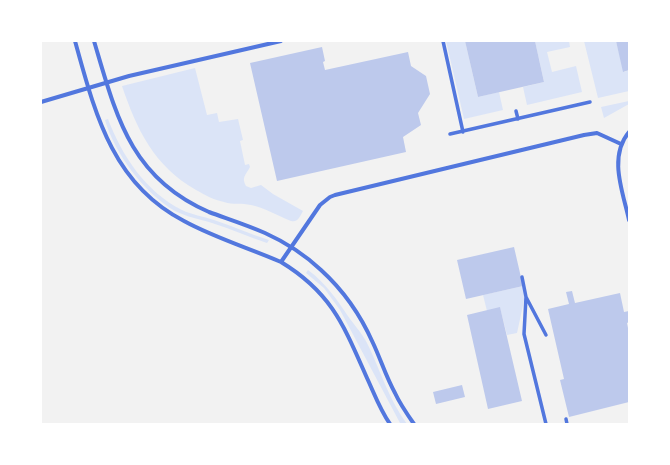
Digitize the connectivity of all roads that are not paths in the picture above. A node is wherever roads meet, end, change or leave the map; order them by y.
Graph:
1 (74, 41) edge
2 (94, 41) edge
3 (281, 41) edge
4 (442, 41) edge
5 (107, 83) junction
6 (88, 88) junction
7 (41, 102) edge
8 (590, 102) dead end
9 (516, 111) dead end
10 (518, 119) junction
11 (463, 132) junction
12 (629, 132) edge
13 (450, 134) dead end
14 (621, 144) junction
15 (629, 220) edge
16 (291, 248) junction
17 (281, 262) junction
18 (522, 277) dead end
19 (526, 297) junction
20 (524, 334) junction
21 (546, 335) dead end
22 (518, 336) dead end
23 (566, 418) dead end
24 (390, 424) edge
25 (414, 424) edge
26 (546, 424) edge
27 (567, 424) edge

1 - 6 street
2 - 5 street
3 - 5 street
4 - 11 street
5 - 6 street
5 - 16 street
6 - 7 street
6 - 17 street
8 - 10 street
9 - 10 street
10 - 11 street
11 - 13 street
12 - 14 street
14 - 15 street
14 - 16 street
16 - 17 street
16 - 25 street
17 - 24 street
18 - 19 street
19 - 20 street
19 - 21 street
20 - 22 street
20 - 26 street
23 - 27 street

